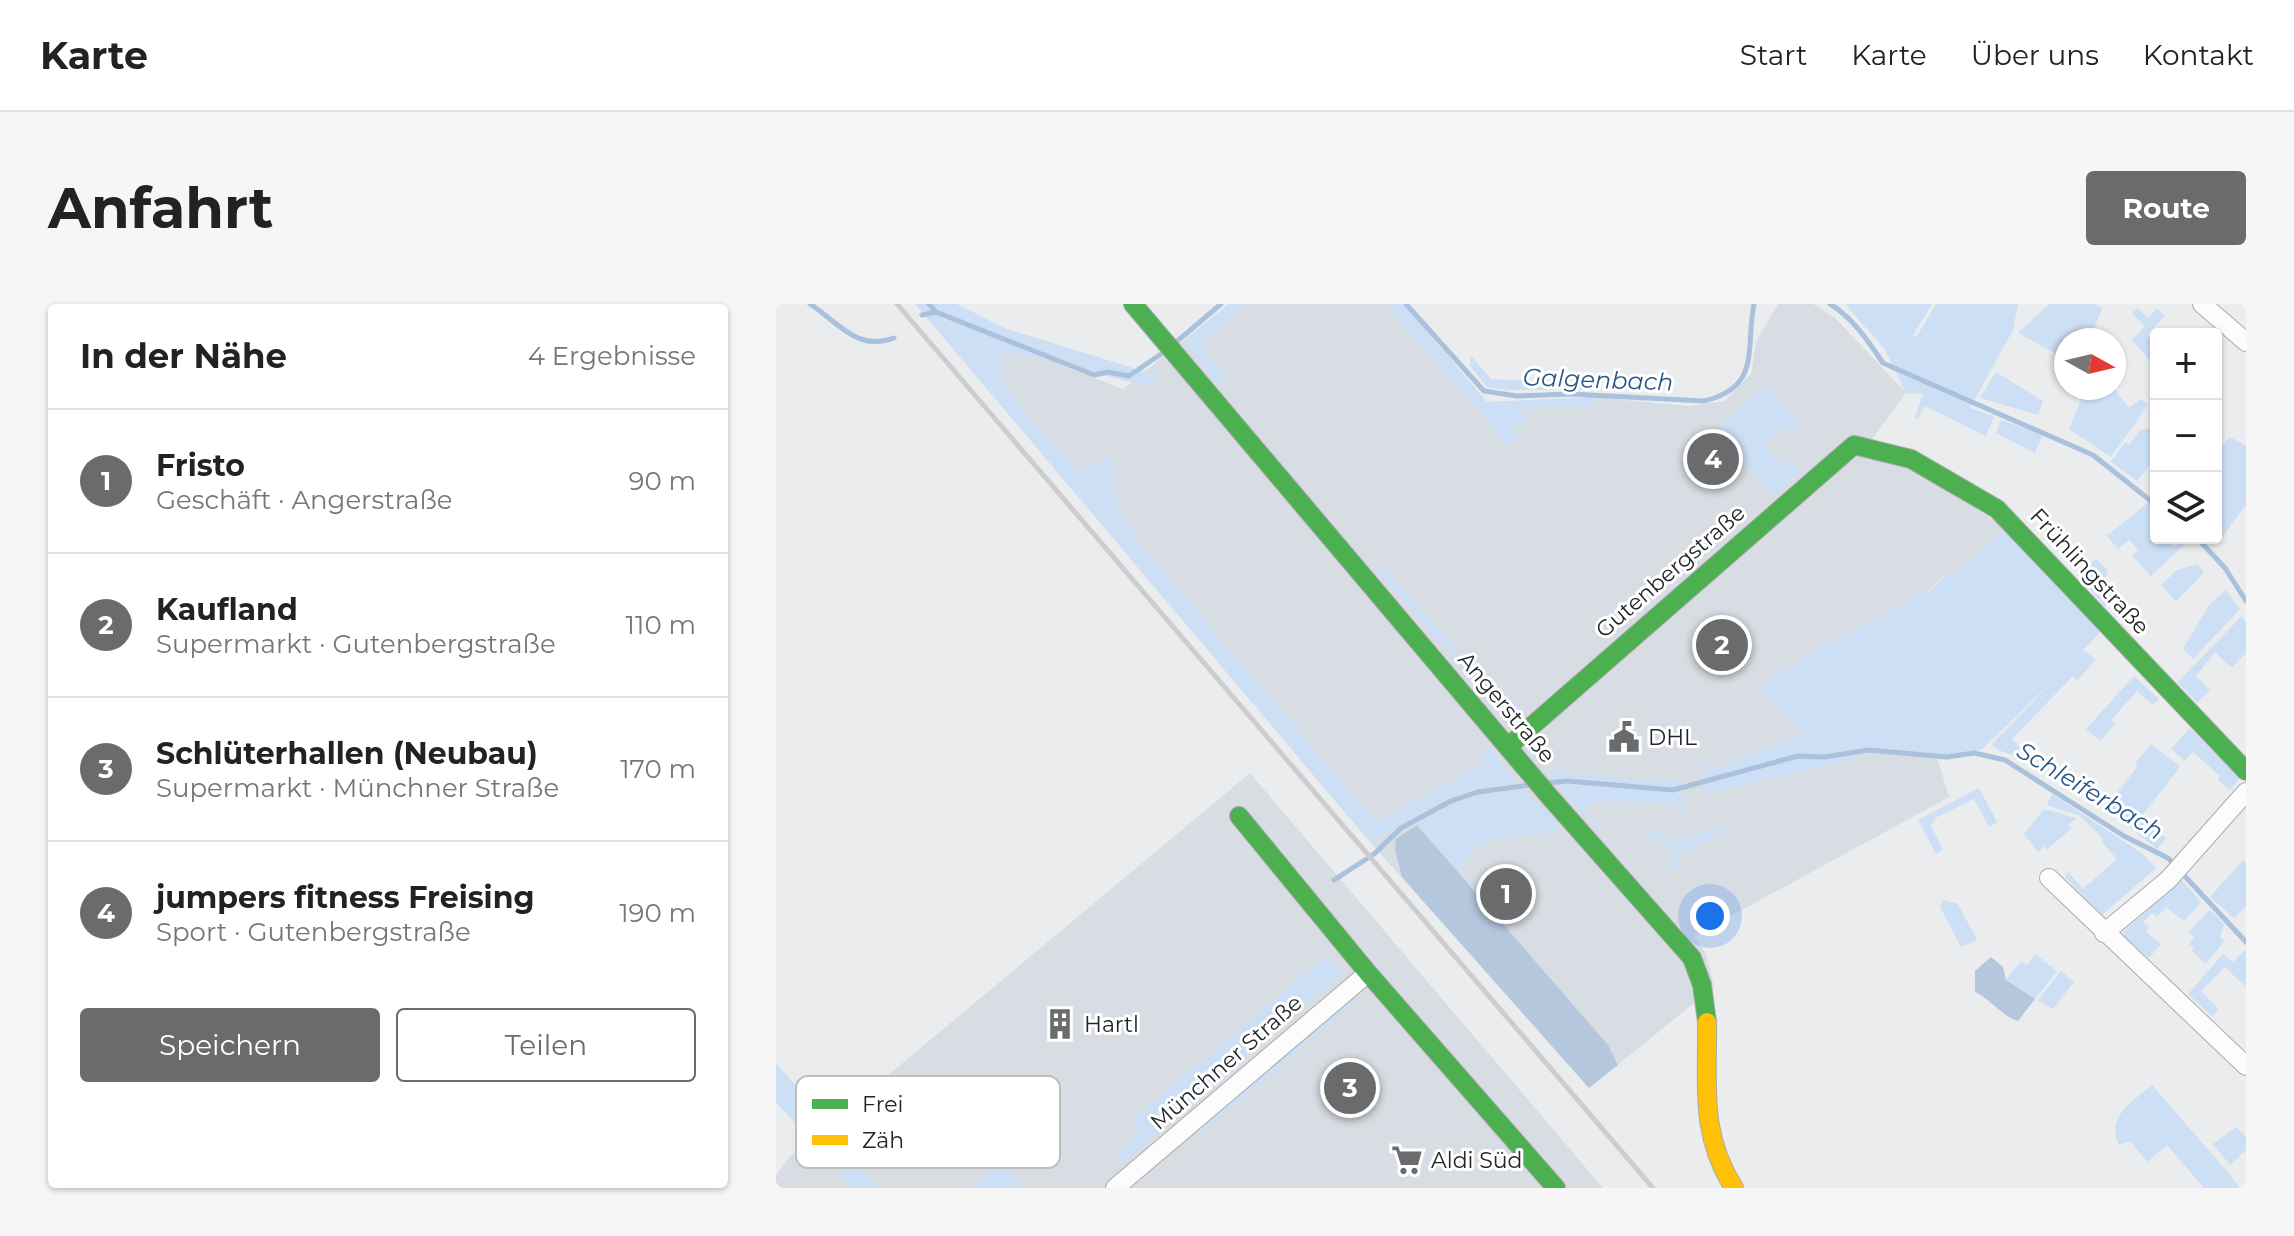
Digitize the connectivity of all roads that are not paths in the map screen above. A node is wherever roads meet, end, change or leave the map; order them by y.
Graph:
1 (1133, 304) edge
2 (2202, 304) edge
3 (2246, 342) edge
4 (1869, 446) joint
5 (1510, 745) junction
6 (2246, 771) edge
7 (2246, 792) edge
8 (1239, 816) dead end
9 (2049, 878) dead end
10 (2104, 933) junction
11 (1368, 973) junction
12 (2246, 1066) edge
13 (1115, 1188) edge
14 (1556, 1188) edge
15 (1734, 1188) edge

1 - 5 street, Angerstraße
2 - 3 street
4 - 5 street, Gutenbergstraße
4 - 6 street, Frühlingstraße
5 - 15 street, Angerstraße
7 - 10 street
8 - 11 street
9 - 10 street
10 - 12 street
11 - 13 street, Münchner Straße
11 - 14 street

